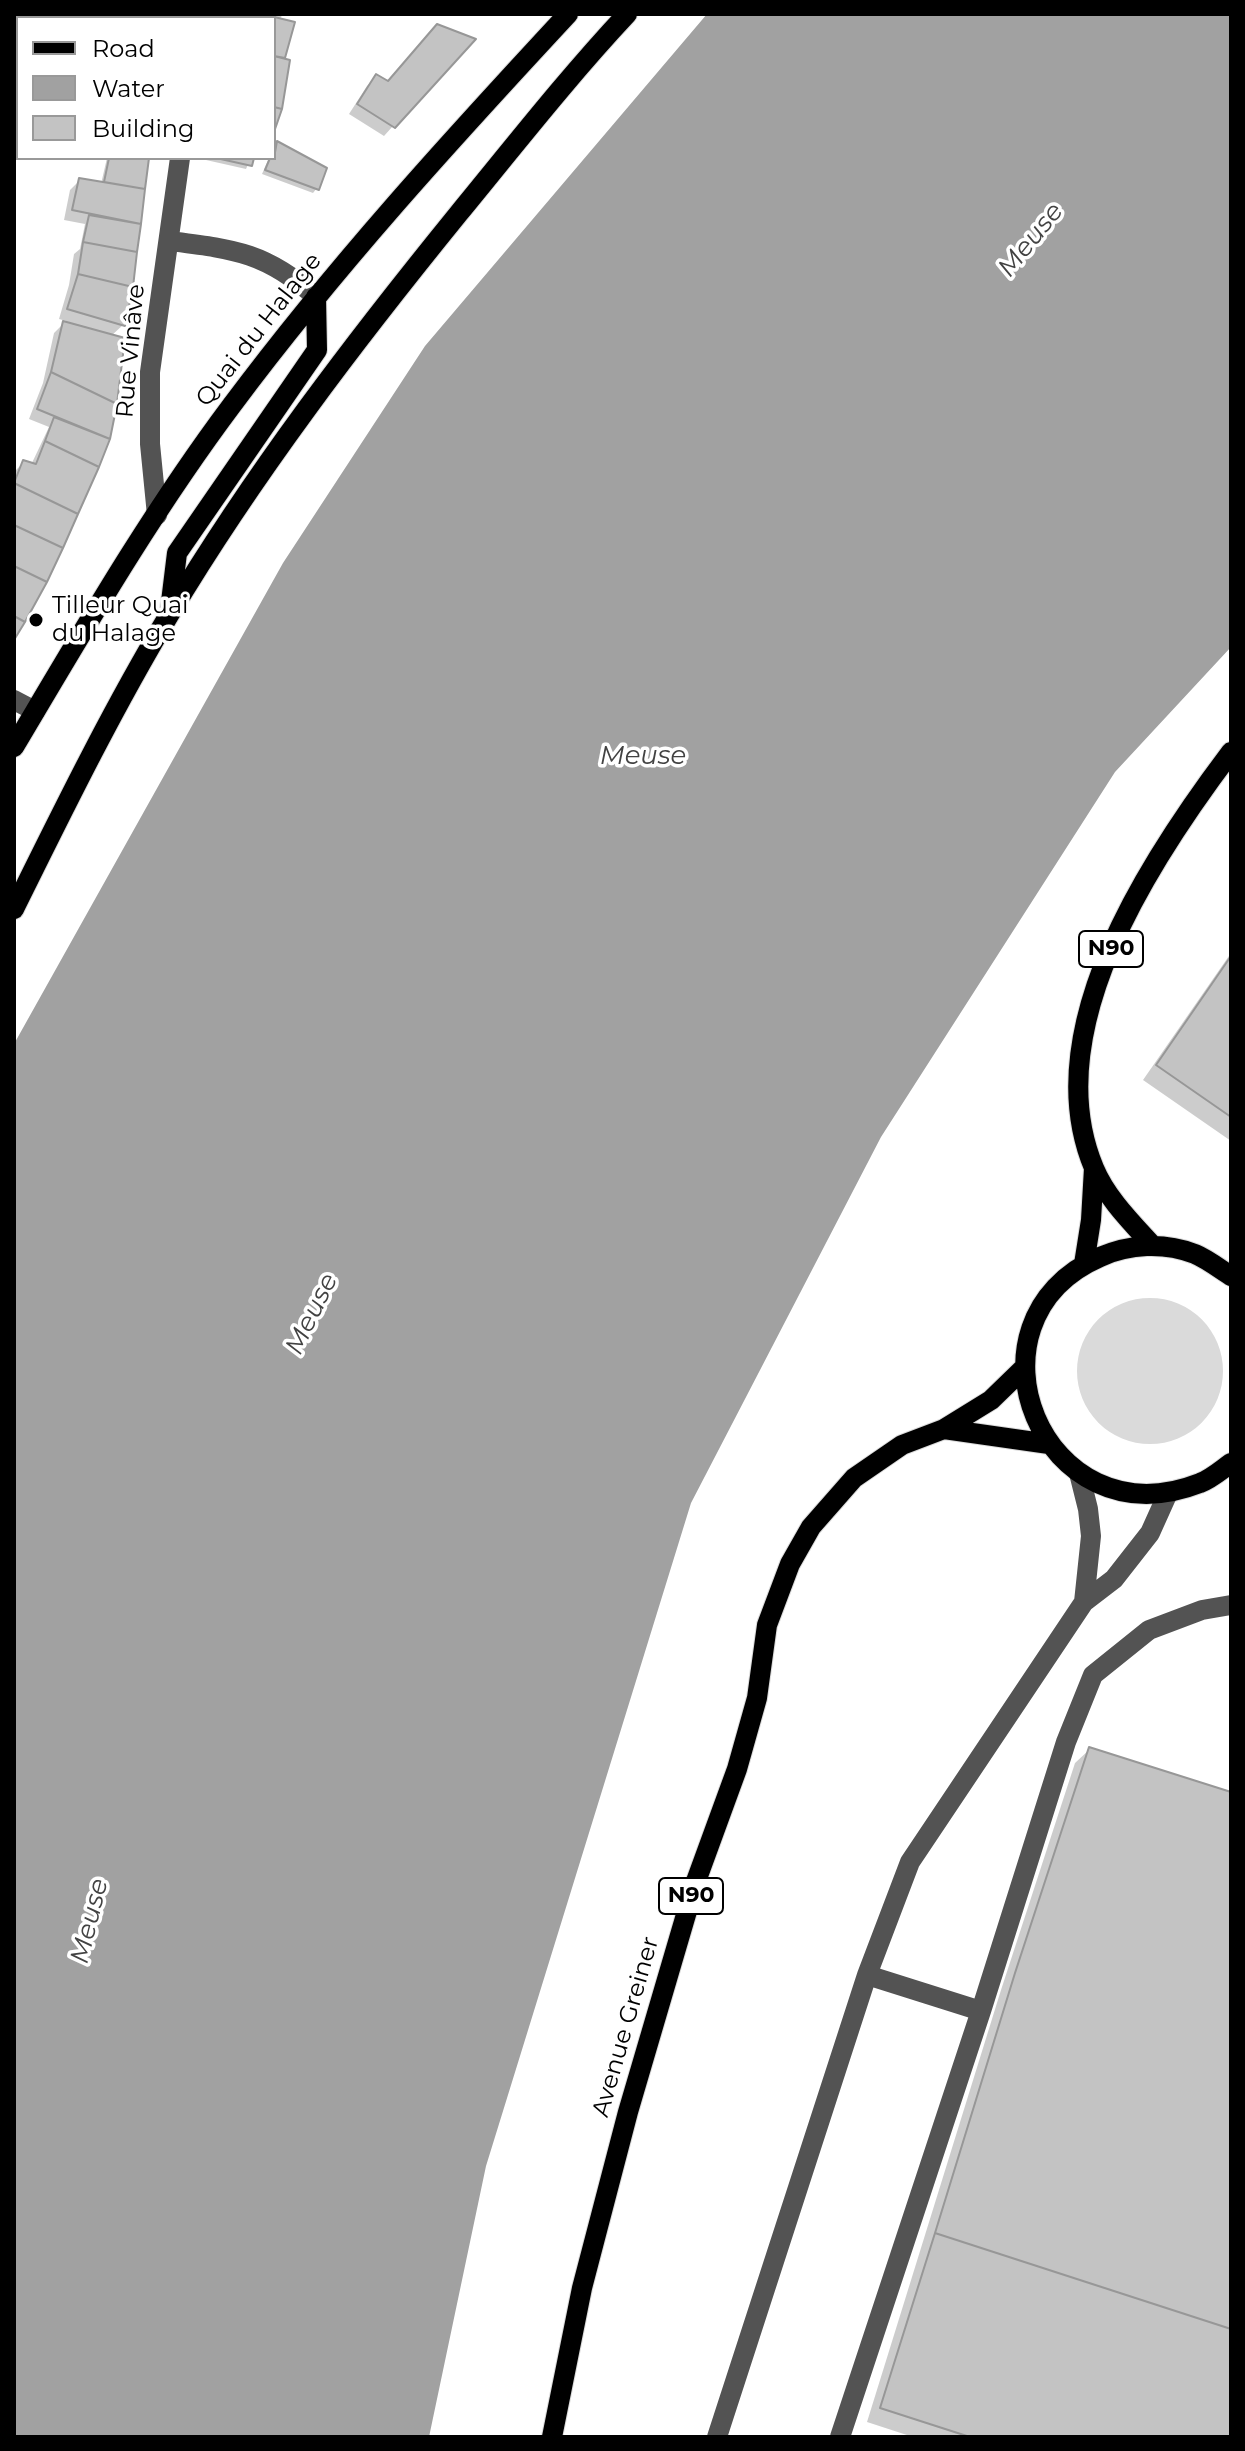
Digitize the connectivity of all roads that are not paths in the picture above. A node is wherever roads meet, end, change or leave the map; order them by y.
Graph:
1 (568, 14) edge
2 (627, 14) edge
3 (180, 160) edge
4 (169, 241) junction
5 (316, 297) junction
6 (157, 515) junction
7 (170, 614) junction
8 (14, 700) edge
9 (35, 711) junction
10 (14, 747) edge
11 (1231, 752) edge
12 (14, 909) edge
13 (1094, 1168) junction
14 (1152, 1245) junction
15 (1084, 1264) junction
16 (1231, 1276) edge
17 (1025, 1367) junction
18 (944, 1429) junction
19 (1049, 1444) junction
20 (1231, 1463) edge
21 (1079, 1473) junction
22 (1168, 1493) junction
23 (1084, 1602) junction
24 (1231, 1605) edge
25 (867, 1975) junction
26 (981, 2011) junction
27 (552, 2437) edge
28 (717, 2437) edge
29 (840, 2437) edge

1 - 5 main road, Quai du Halage
2 - 7 main road
3 - 4 street, Rue Vinâve
4 - 5 street
4 - 6 street, Rue Vinâve
5 - 6 main road, Quai du Halage
5 - 7 main road
6 - 9 main road, Quai du Halage
7 - 12 main road
8 - 9 street
9 - 10 main road, Quai du Halage
11 - 13 main road, N90
13 - 14 main road, N90
13 - 15 main road, N90
14 - 15 main road
14 - 16 main road
15 - 17 main road
17 - 18 main road, Avenue Greiner / N90
17 - 19 main road
18 - 19 main road, Avenue Greiner / N90
18 - 27 main road, Avenue Greiner / N90
19 - 21 main road
20 - 22 main road
21 - 22 main road
21 - 23 street
22 - 23 street
23 - 25 street
24 - 26 street
25 - 26 street
25 - 28 street
26 - 29 street

